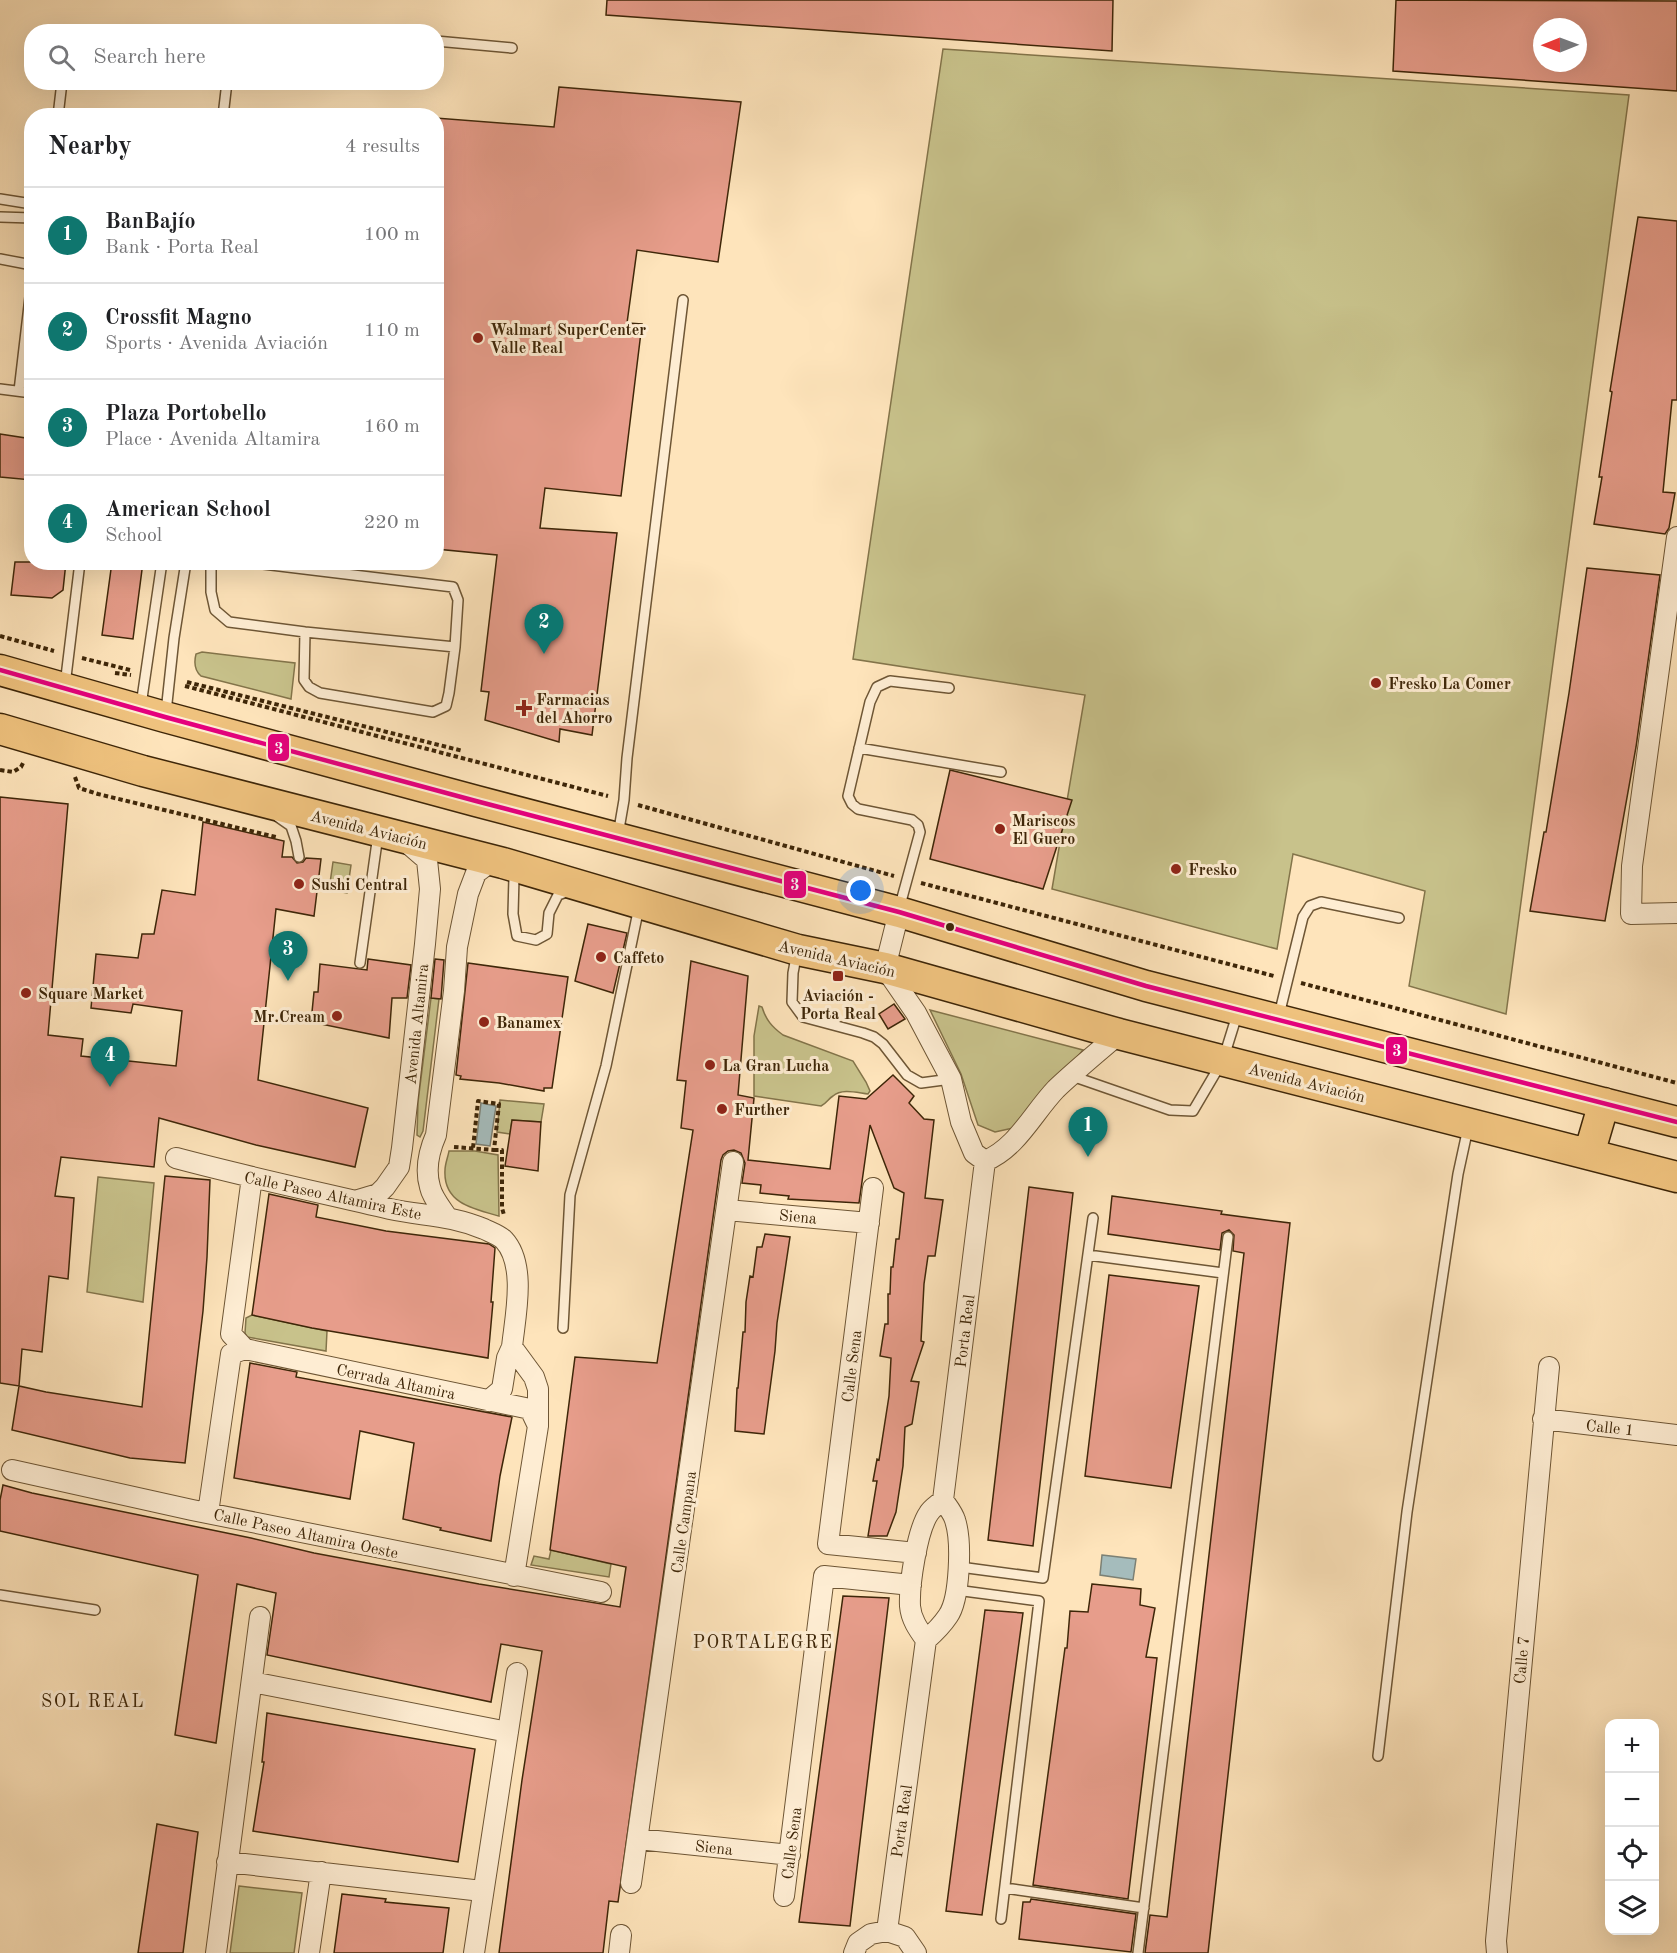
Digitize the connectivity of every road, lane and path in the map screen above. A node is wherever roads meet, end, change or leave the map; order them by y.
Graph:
1 (444, 42) edge
2 (513, 48) dead end
3 (61, 90) edge
4 (226, 90) edge
5 (59, 108) edge
6 (224, 108) edge
7 (0, 199) edge
8 (24, 203) edge
9 (0, 217) edge
10 (24, 218) edge
11 (0, 259) edge
12 (24, 264) edge
13 (683, 300) dead end
14 (24, 348) edge
15 (0, 389) edge
16 (19, 391) junction
17 (24, 392) edge
18 (1677, 537) edge
19 (79, 570) edge
20 (162, 570) edge
21 (185, 570) edge
22 (211, 570) edge
23 (312, 570) edge
24 (305, 633) junction
25 (455, 647) junction
26 (4, 668) edge
27 (65, 687) junction
28 (949, 688) dead end
29 (153, 713) junction
30 (0, 729) edge
31 (859, 748) junction
32 (463, 751) dead end
33 (1001, 772) dead end
34 (254, 800) junction
35 (624, 800) junction
36 (358, 827) junction
37 (400, 836) junction
38 (618, 837) junction
39 (299, 857) dead end
40 (497, 862) junction
41 (907, 880) junction
42 (580, 887) junction
43 (640, 903) junction
44 (899, 912) junction
45 (1677, 913) edge
46 (1399, 918) dead end
47 (425, 944) junction
48 (457, 947) junction
49 (798, 950) junction
50 (360, 963) dead end
51 (885, 968) junction
52 (1238, 1010) junction
53 (1278, 1020) junction
54 (1119, 1034) junction
55 (1222, 1060) junction
56 (1072, 1076) junction
57 (951, 1079) junction
58 (1604, 1103) junction
59 (1677, 1122) edge
60 (1470, 1123) junction
61 (447, 1146) dead end
62 (473, 1148) junction
63 (494, 1150) junction
64 (1589, 1154) junction
65 (176, 1158) dead end
66 (985, 1161) junction
67 (733, 1162) dead end
68 (252, 1177) junction
69 (1677, 1177) edge
70 (873, 1188) dead end
71 (358, 1200) junction
72 (727, 1210) junction
73 (447, 1217) junction
74 (1093, 1218) dead end
75 (869, 1222) junction
76 (497, 1225) junction
77 (1228, 1237) dead end
78 (1088, 1255) junction
79 (1223, 1273) junction
80 (563, 1328) dead end
81 (512, 1347) junction
82 (245, 1349) junction
83 (1549, 1366) dead end
84 (488, 1401) junction
85 (1543, 1419) junction
86 (538, 1426) junction
87 (1677, 1435) edge
88 (12, 1470) dead end
89 (943, 1500) junction
90 (200, 1512) junction
91 (916, 1553) junction
92 (960, 1567) junction
93 (520, 1577) junction
94 (911, 1585) junction
95 (956, 1590) junction
96 (601, 1592) dead end
97 (0, 1595) edge
98 (94, 1610) dead end
99 (260, 1617) dead end
100 (926, 1640) junction
101 (517, 1673) dead end
102 (252, 1682) junction
103 (508, 1732) junction
104 (1378, 1756) dead end
105 (638, 1839) junction
106 (790, 1855) junction
107 (227, 1862) junction
108 (321, 1872) junction
109 (632, 1882) dead end
110 (1005, 1888) junction
111 (482, 1891) junction
112 (784, 1896) dead end
113 (1144, 1908) junction
114 (1000, 1919) dead end
115 (887, 1931) junction
116 (216, 1953) edge
117 (309, 1953) edge
118 (474, 1953) edge
119 (854, 1953) edge
120 (916, 1953) edge
121 (1138, 1953) edge
122 (1497, 1953) edge

1 - 2 lane
3 - 5 lane
4 - 6 lane
7 - 8 lane
9 - 10 lane
11 - 12 lane
13 - 35 lane
14 - 16 lane
15 - 16 lane
16 - 17 lane
18 - 45 street
19 - 27 lane
20 - 29 lane
21 - 29 lane
22 - 24 lane
23 - 25 lane
24 - 25 lane
24 - 25 lane
26 - 27 main road
27 - 29 main road
28 - 31 lane
29 - 38 main road
30 - 34 main road, Avenida Aviación
31 - 33 lane
31 - 41 lane
32 - 35 path
34 - 36 main road, Avenida Aviación
34 - 39 lane
35 - 38 lane
35 - 41 path
36 - 37 main road, Avenida Aviación
36 - 50 lane
37 - 40 main road, Avenida Aviación
37 - 47 street, Avenida Altamira
38 - 44 main road
40 - 42 main road, Avenida Aviación
40 - 42 lane
40 - 48 street, Avenida Altamira
41 - 44 lane
42 - 43 main road, Avenida Aviación
43 - 49 main road, Avenida Aviación
43 - 80 lane
44 - 51 street
44 - 52 main road
46 - 53 lane
47 - 48 street
47 - 71 street, Avenida Altamira
48 - 73 street, Avenida Altamira
49 - 51 main road, Avenida Aviación
49 - 57 lane
51 - 54 main road, Avenida Aviación
51 - 57 street
52 - 53 main road
52 - 55 lane
53 - 58 main road
54 - 55 main road, Avenida Aviación
54 - 56 street
55 - 56 lane
55 - 60 main road, Avenida Aviación
56 - 66 street
57 - 66 street
58 - 59 main road
58 - 64 main road
60 - 64 main road, Avenida Aviación
60 - 104 lane
61 - 62 path
62 - 63 path
62 - 63 path
63 - 76 path
64 - 69 main road, Avenida Aviación
65 - 68 street, Calle Paseo Altamira Este
66 - 89 street, Porta Real
67 - 72 street, Calle Campana
68 - 71 street, Calle Paseo Altamira Este
68 - 82 street
70 - 75 street, Calle Sena
71 - 73 street, Calle Paseo Altamira Este
72 - 75 street, Siena
72 - 105 street, Calle Campana
73 - 76 street, Calle Paseo Altamira Este
74 - 78 lane
75 - 91 street, Calle Sena
76 - 81 street
77 - 79 lane
78 - 79 lane
78 - 92 lane
79 - 113 lane
81 - 84 street
81 - 86 street
82 - 84 street, Cerrada Altamira
82 - 90 street
83 - 85 street, Calle 7
84 - 86 street, Cerrada Altamira
85 - 87 street, Calle 1
85 - 122 street, Calle 7
86 - 93 street
88 - 90 street, Calle Paseo Altamira Oeste
89 - 91 street
89 - 92 street
90 - 93 street, Calle Paseo Altamira Oeste
91 - 94 street
92 - 95 street
93 - 96 street, Calle Paseo Altamira Oeste
94 - 100 street
94 - 106 street, Calle Sena
95 - 100 street
95 - 110 lane
97 - 98 lane
99 - 102 street
100 - 115 street, Porta Real
101 - 103 street
102 - 103 street
102 - 107 street
103 - 111 street
105 - 106 street, Siena
105 - 109 street, Calle Campana
106 - 112 street, Calle Sena
107 - 108 street
107 - 116 street
108 - 111 street
108 - 117 street
110 - 113 lane
110 - 114 lane
111 - 118 street
113 - 121 lane
115 - 119 street
115 - 120 street

